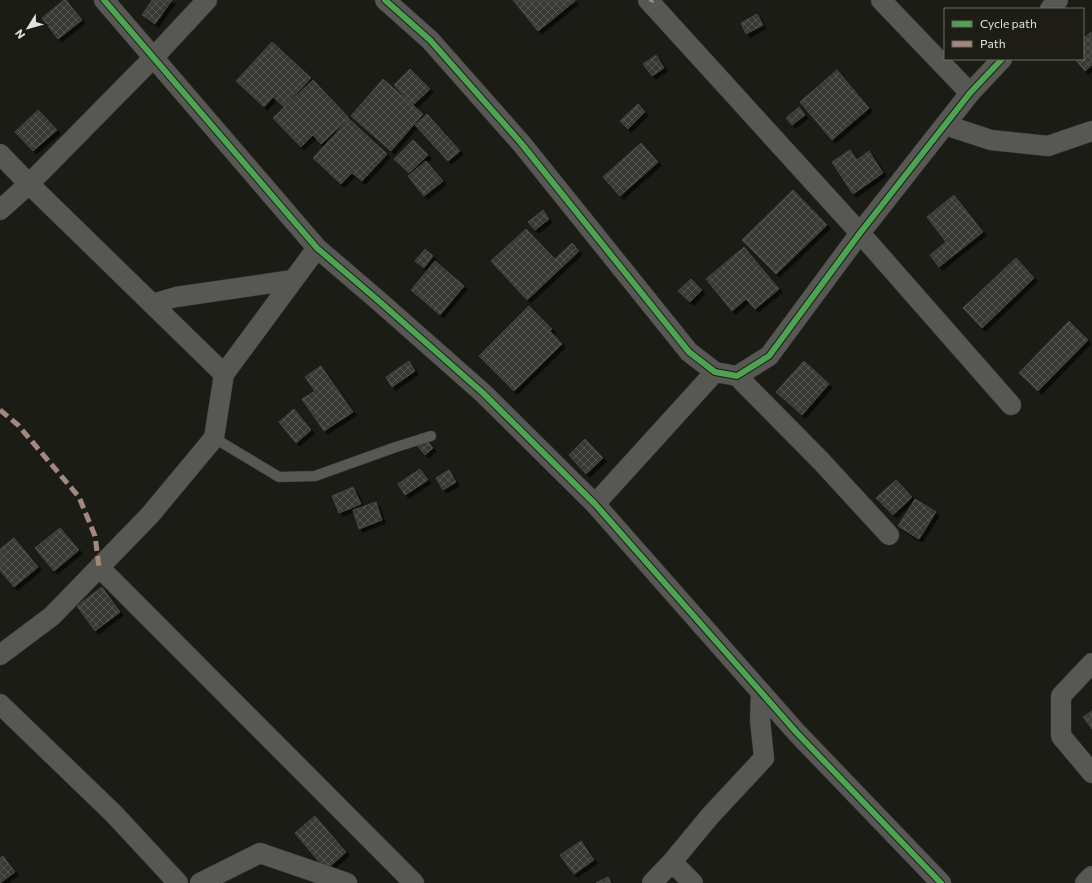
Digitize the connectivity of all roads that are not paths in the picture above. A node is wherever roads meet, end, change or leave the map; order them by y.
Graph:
1 (104, 0) edge
2 (207, 0) edge
3 (385, 0) edge
4 (648, 0) edge
5 (881, 0) edge
6 (1058, 0) edge
7 (1051, 8) edge
8 (153, 58) junction
9 (1001, 60) edge
10 (970, 93) junction
11 (945, 125) junction
12 (1092, 131) edge
13 (0, 154) edge
14 (29, 184) junction
15 (0, 210) edge
16 (860, 233) junction
17 (317, 248) junction
18 (293, 280) junction
19 (152, 304) junction
20 (715, 372) junction
21 (224, 374) junction
22 (737, 376) junction
23 (1010, 405) dead end
24 (430, 436) dead end
25 (214, 438) junction
26 (595, 504) junction
27 (889, 535) dead end
28 (100, 567) junction
29 (0, 655) edge
30 (1092, 663) edge
31 (761, 692) junction
32 (0, 704) edge
33 (1092, 773) edge
34 (672, 862) junction
35 (1092, 876) edge
36 (178, 883) edge
37 (200, 883) edge
38 (347, 883) edge
39 (414, 883) edge
40 (652, 883) edge
41 (694, 883) edge
42 (941, 883) edge
43 (1085, 883) edge

1 - 8 street
2 - 8 street
3 - 20 street
4 - 16 street
5 - 10 street
6 - 7 street
8 - 14 street
8 - 17 street
9 - 10 street
10 - 11 street
11 - 12 street
11 - 16 street
13 - 14 street
14 - 15 street
14 - 19 street
16 - 22 street
16 - 23 street
17 - 18 street
17 - 26 street
18 - 19 street
18 - 21 street
19 - 21 street
20 - 22 street
20 - 26 street
21 - 25 street
22 - 27 street
24 - 25 lane
25 - 28 street
26 - 31 street
28 - 29 street
28 - 39 street
30 - 33 street
31 - 34 street
31 - 42 street
32 - 36 street
34 - 40 street
34 - 41 street
35 - 43 street
37 - 38 street

